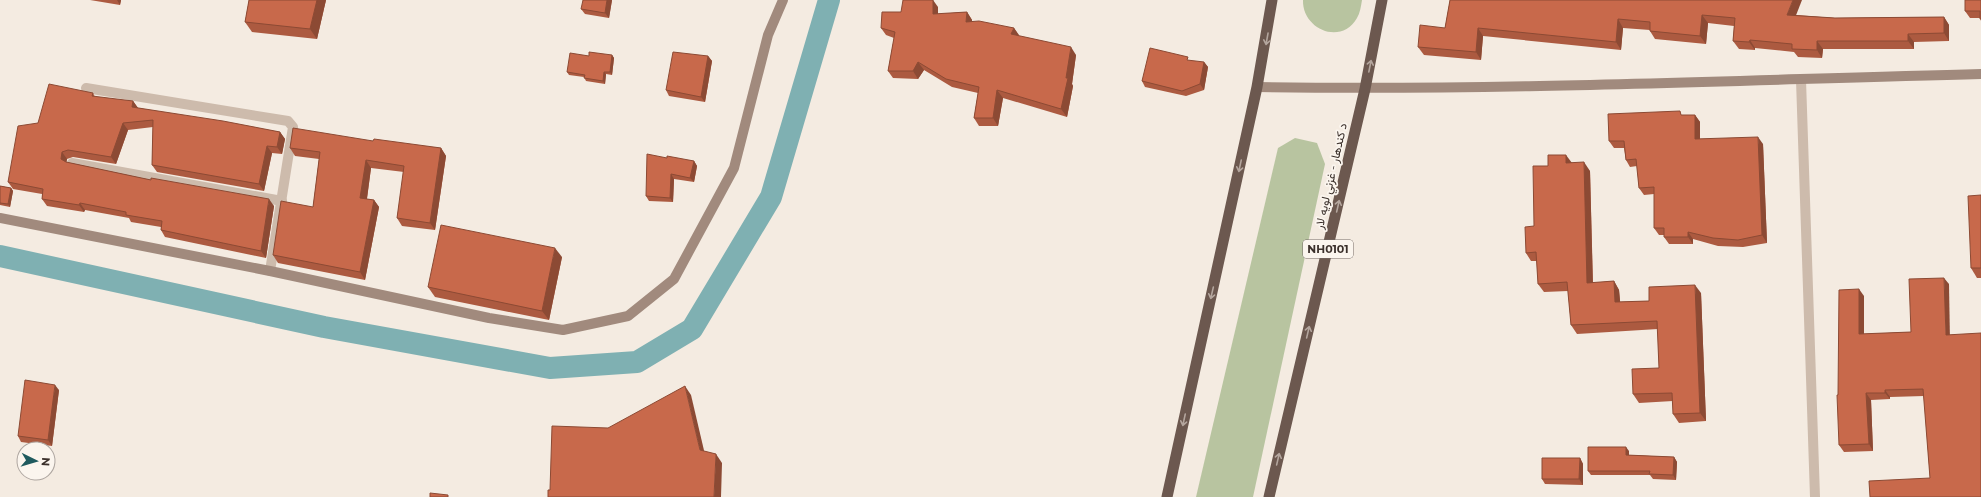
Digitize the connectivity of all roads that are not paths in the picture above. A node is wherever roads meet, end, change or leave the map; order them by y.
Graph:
1 (783, 0) edge
2 (1272, 0) edge
3 (1382, 0) edge
4 (1981, 74) edge
5 (1801, 80) junction
6 (1257, 87) junction
7 (86, 88) dead end
8 (1365, 89) junction
9 (72, 163) edge
10 (282, 201) junction
11 (0, 218) edge
12 (270, 271) junction
13 (1167, 497) edge
14 (1269, 497) edge
15 (1815, 497) edge

1 - 12 main road
2 -> 6 highway
8 -> 3 highway, د کندهار - غزني لويه لار / NH0101
4 - 5 main road
5 - 8 main road
5 - 15 street
6 - 8 main road
6 -> 13 highway
7 - 10 street
14 -> 8 highway, د کندهار - غزني لويه لار / NH0101
9 - 10 street
10 - 12 street
11 - 12 main road

